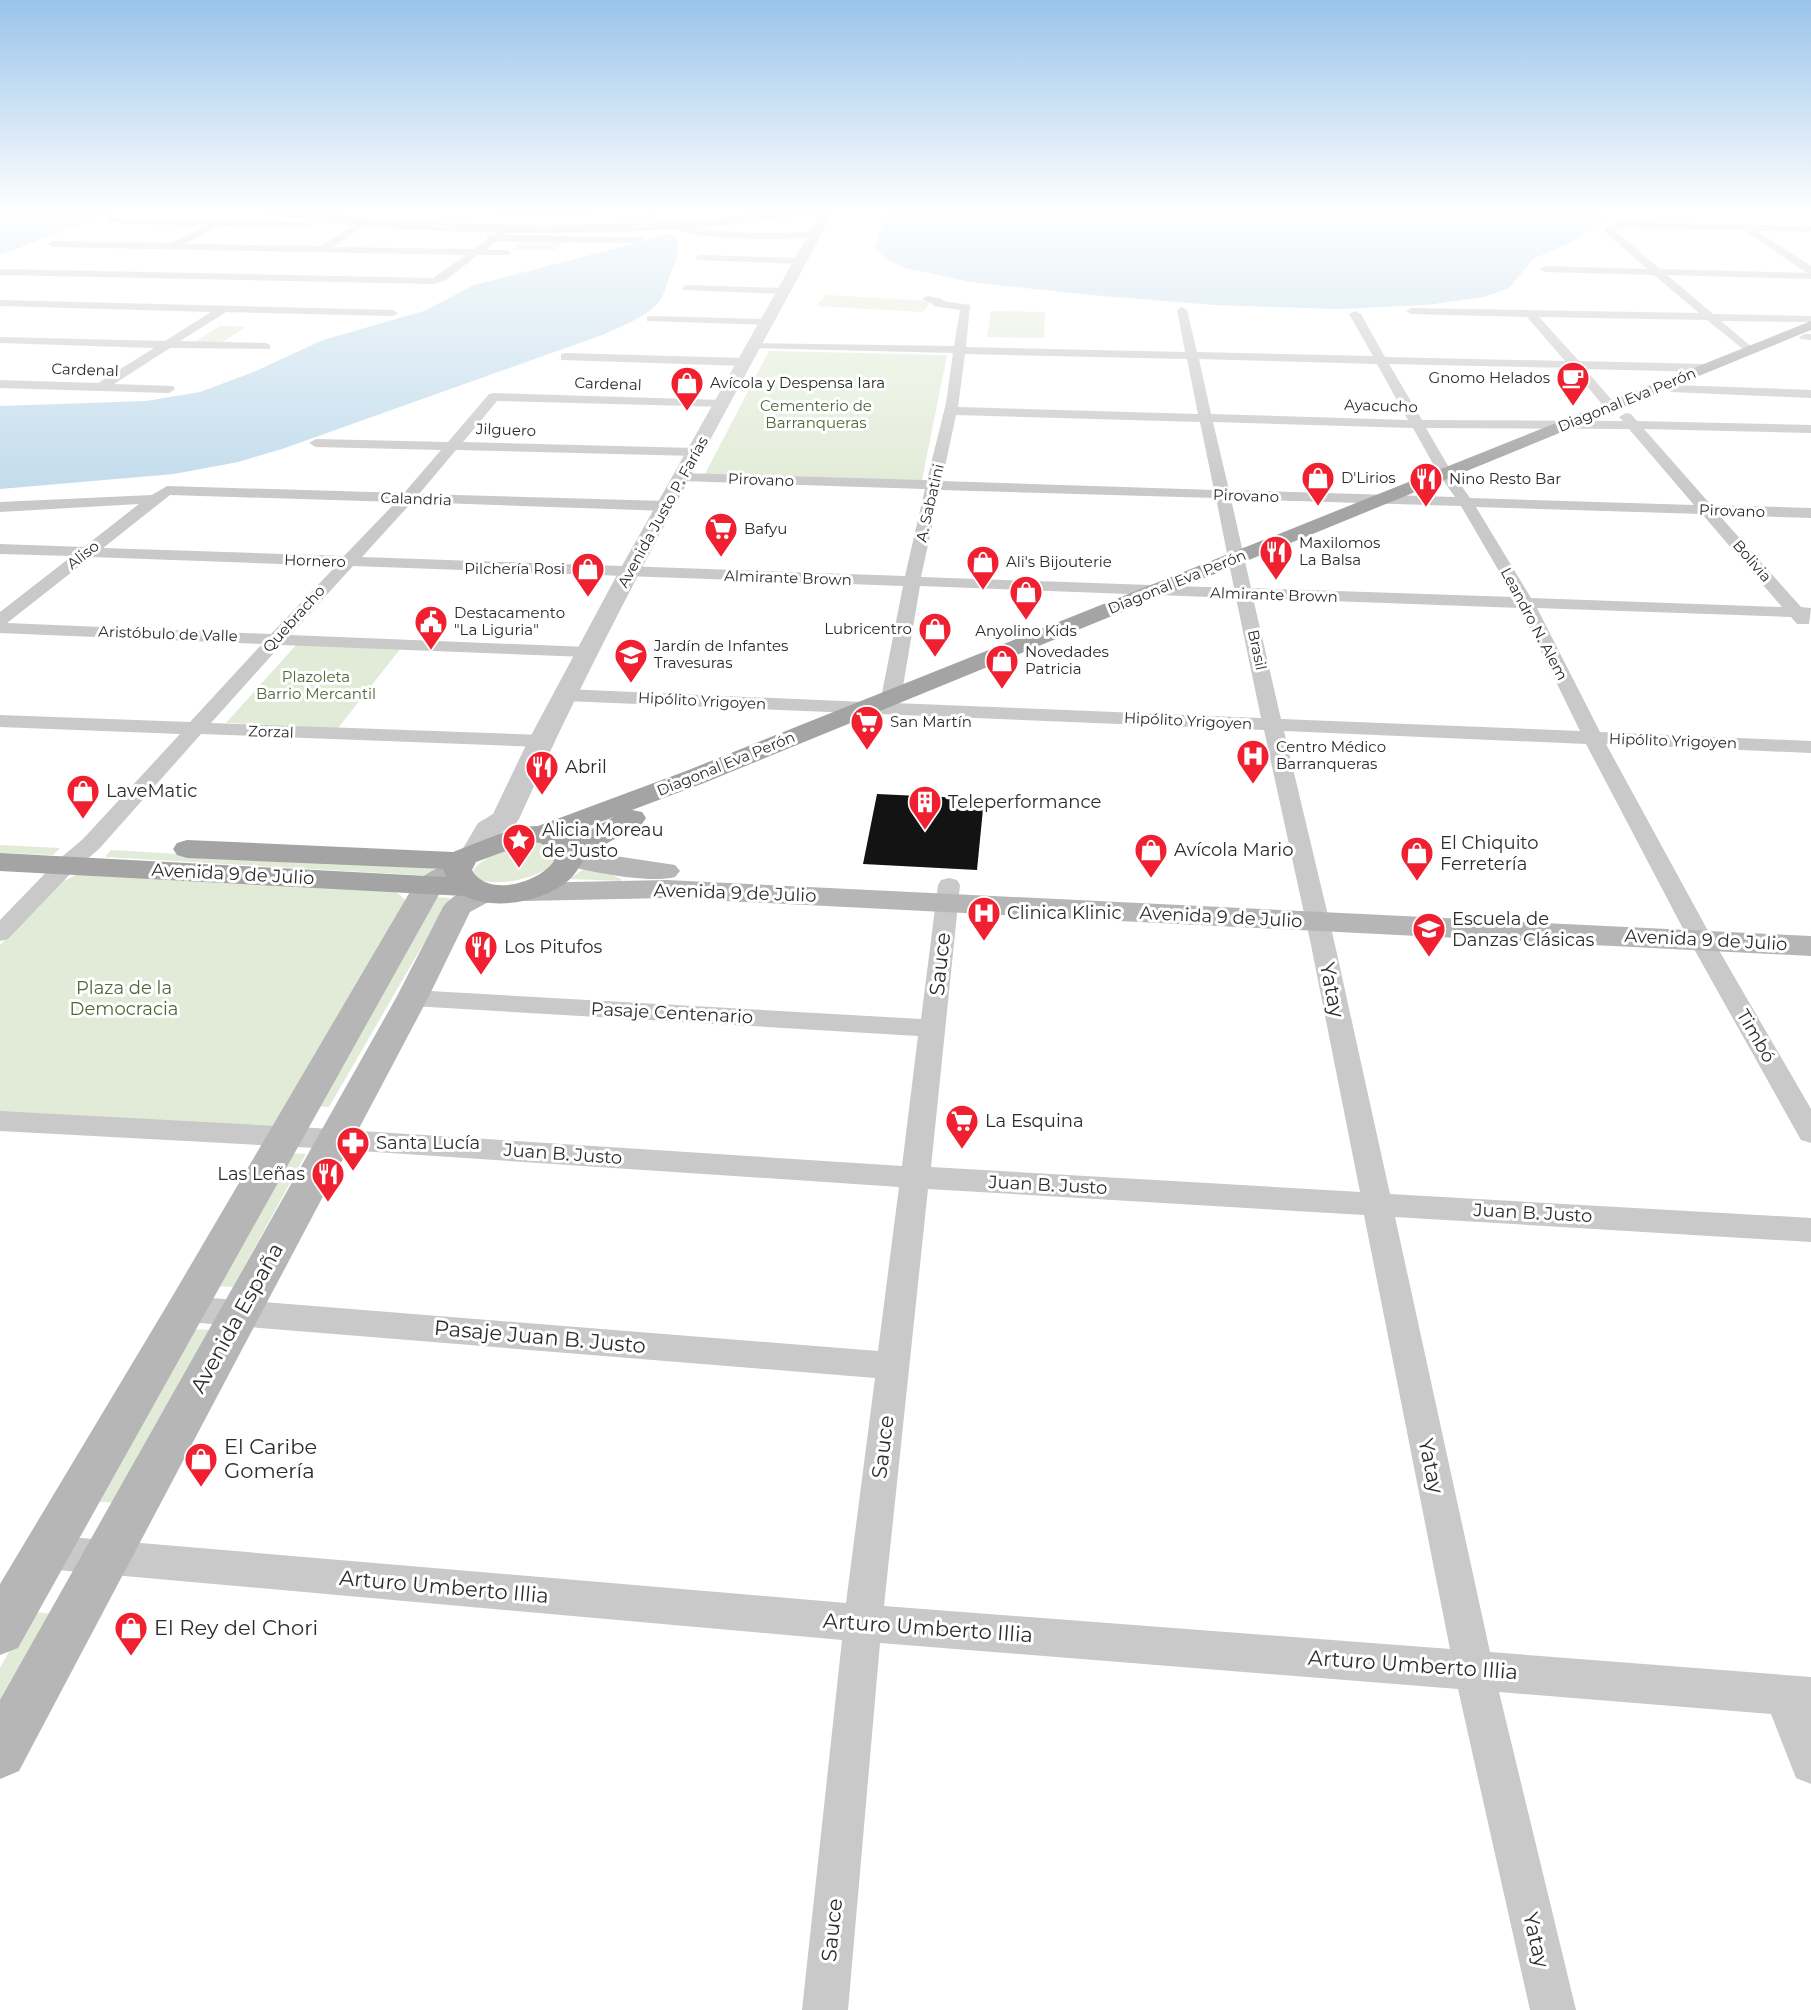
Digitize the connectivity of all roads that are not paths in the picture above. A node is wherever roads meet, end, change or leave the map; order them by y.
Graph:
1 (0, 303) edge
2 (62, 303) edge
3 (233, 303) edge
4 (778, 303) edge
5 (937, 303) edge
6 (1692, 303) edge
7 (58, 305) junction
8 (223, 309) junction
9 (1182, 310) dead end
10 (1411, 311) dead end
11 (393, 313) dead end
12 (1530, 313) junction
13 (1355, 314) dead end
14 (39, 315) dead end
15 (1710, 317) junction
16 (651, 319) dead end
17 (1811, 319) edge
18 (768, 322) junction
19 (1809, 333) edge
20 (0, 340) edge
21 (167, 345) junction
22 (756, 345) junction
23 (266, 347) dead end
24 (959, 350) junction
25 (1749, 350) junction
26 (1191, 356) junction
27 (565, 357) dead end
28 (1381, 360) junction
29 (745, 362) junction
30 (1575, 365) junction
31 (1704, 368) junction
32 (0, 384) edge
33 (100, 387) junction
34 (169, 389) dead end
35 (1675, 389) junction
36 (1808, 396) edge
37 (494, 397) joint
38 (722, 404) junction
39 (950, 411) junction
40 (1622, 414) junction
41 (1205, 418) junction
42 (1417, 424) junction
43 (1586, 425) junction
44 (1562, 426) junction
45 (1811, 429) edge
46 (316, 443) dead end
47 (453, 445) junction
48 (695, 452) junction
49 (682, 477) junction
50 (1449, 477) junction
51 (933, 486) junction
52 (161, 495) junction
53 (1223, 495) junction
54 (407, 499) junction
55 (1381, 499) junction
56 (1407, 501) junction
57 (1467, 503) junction
58 (666, 506) junction
59 (0, 507) edge
60 (1709, 510) junction
61 (1811, 513) edge
62 (0, 549) edge
63 (87, 552) junction
64 (346, 562) junction
65 (1238, 563) junction
66 (629, 573) junction
67 (912, 582) junction
68 (1157, 591) junction
69 (1182, 592) junction
70 (1245, 594) junction
71 (1526, 603) junction
72 (1804, 613) edge
73 (0, 620) edge
74 (0, 628) edge
75 (1811, 629) edge
76 (277, 638) junction
77 (587, 652) junction
78 (565, 695) junction
79 (897, 703) junction
80 (866, 708) junction
81 (0, 721) edge
82 (1273, 725) junction
83 (195, 729) junction
84 (1593, 738) junction
85 (541, 741) junction
86 (1811, 747) edge
87 (524, 829) junction
88 (0, 840) edge
89 (91, 844) junction
90 (568, 855) junction
91 (0, 862) edge
92 (66, 865) junction
93 (462, 874) junction
94 (523, 892) junction
95 (948, 894) junction
96 (1314, 913) junction
97 (1811, 930) edge
98 (1697, 933) junction
99 (0, 934) edge
100 (1811, 946) edge
101 (412, 998) junction
102 (933, 1028) junction
103 (0, 1122) edge
104 (1811, 1132) edge
105 (286, 1137) junction
106 (335, 1139) junction
107 (914, 1177) junction
108 (1376, 1204) junction
109 (1811, 1230) edge
110 (187, 1309) junction
111 (240, 1312) junction
112 (892, 1366) junction
113 (46, 1552) junction
114 (107, 1558) junction
115 (862, 1623) junction
116 (0, 1631) edge
117 (1474, 1670) junction
118 (1798, 1696) edge
119 (0, 1752) edge
120 (1811, 1763) edge
121 (825, 2010) edge
122 (1552, 2010) edge

1 - 7 street
2 - 7 street
3 - 8 street
4 - 18 street, Avenida Justo P. Farías
5 - 24 street, A. Sabatini
6 - 15 street
7 - 8 street
7 - 14 street
8 - 11 street
8 - 21 street
9 - 26 street, Brasil
10 - 12 street
12 - 15 street
12 - 30 street, Bolivia
13 - 28 street, Leandro N. Alem
15 - 17 street
15 - 25 street
16 - 18 street
18 - 22 street, Avenida Justo P. Farías
19 - 25 main road, Diagonal Eva Perón
19 - 35 main road, Diagonal Eva Perón
20 - 21 street
21 - 23 street
21 - 33 street
22 - 24 street
22 - 29 street, Avenida Justo P. Farías
24 - 26 street
24 - 39 street, A. Sabatini
25 - 31 main road, Diagonal Eva Perón
26 - 28 street
26 - 41 street, Brasil
27 - 29 street
28 - 30 street
28 - 42 street, Leandro N. Alem
29 - 38 street, Avenida Justo P. Farías
30 - 31 street
30 - 40 street, Bolivia
31 - 40 main road, Diagonal Eva Perón
32 - 33 street, Cardenal
33 - 34 street, Cardenal
35 - 36 street
35 - 40 main road, Diagonal Eva Perón
37 - 38 street, Cardenal
37 - 47 street, Quebracho
38 - 48 street, Avenida Justo P. Farías
39 - 41 street, Ayacucho
39 - 51 street, A. Sabatini
40 - 43 main road, Diagonal Eva Perón
40 - 44 main road, Diagonal Eva Perón
40 - 45 street
40 - 60 street, Bolivia
41 - 42 street, Ayacucho
41 - 53 street, Brasil
42 - 44 street, Ayacucho
42 - 50 street, Leandro N. Alem
43 - 44 street, Ayacucho
43 - 50 main road, Diagonal Eva Perón
44 - 50 main road, Diagonal Eva Perón
46 - 47 street, Jilguero
47 - 48 street, Jilguero
47 - 54 street, Quebracho
48 - 49 street, Avenida Justo P. Farías
49 - 51 street, Pirovano
49 - 58 street, Avenida Justo P. Farías
50 - 55 main road, Diagonal Eva Perón
50 - 56 main road, Diagonal Eva Perón
50 - 57 street, Leandro N. Alem
51 - 53 street, Pirovano
51 - 67 street, A. Sabatini
52 - 54 street, Calandria
52 - 59 street, Calandria
52 - 63 street, Aliso
53 - 55 street, Pirovano
53 - 65 street, Brasil
54 - 58 street, Calandria
54 - 64 street, Quebracho
55 - 56 street, Pirovano
55 - 65 main road, Diagonal Eva Perón
56 - 57 street, Pirovano
56 - 65 main road, Diagonal Eva Perón
57 - 60 street, Pirovano
57 - 71 street, Leandro N. Alem
58 - 66 street, Avenida Justo P. Farías
60 - 61 street, Pirovano
60 - 72 street, Bolivia
62 - 63 street, Hornero
63 - 64 street, Hornero
63 - 73 street, Aliso
64 - 66 street, Hornero
64 - 76 street, Quebracho
65 - 68 main road, Diagonal Eva Perón
65 - 69 main road, Diagonal Eva Perón
65 - 70 street, Brasil
66 - 67 street, Almirante Brown
66 - 77 street, Avenida Justo P. Farías
67 - 68 street, Almirante Brown
67 - 79 street, A. Sabatini
68 - 69 street, Almirante Brown
68 - 79 main road, Diagonal Eva Perón
69 - 70 street, Almirante Brown
69 - 79 main road, Diagonal Eva Perón
70 - 71 street, Almirante Brown
70 - 82 street, Brasil
71 - 72 street, Almirante Brown
71 - 84 street, Leandro N. Alem
72 - 75 street, Bolivia
74 - 76 street, Aristóbulo de Valle
76 - 77 street, Aristóbulo de Valle
76 - 83 street, Quebracho
77 - 78 street, Avenida Justo P. Farías
78 - 80 street, Hipólito Yrigoyen
78 - 85 street, Avenida Justo P. Farías
79 - 80 main road, Diagonal Eva Perón
79 - 82 street, Hipólito Yrigoyen
79 - 90 main road, Diagonal Eva Perón
80 - 87 main road, Diagonal Eva Perón
81 - 83 street, Zorzal
82 - 84 street, Hipólito Yrigoyen
82 - 96 street, Brasil
83 - 85 street, Zorzal
83 - 89 street, Quebracho
84 - 86 street, Hipólito Yrigoyen
84 - 98 street, Leandro N. Alem
85 - 87 street, Avenida Justo P. Farías
87 - 90 main road
87 - 93 main road, Diagonal Eva Perón
88 - 89 main road, Avenida 9 de Julio
89 - 92 street, Quebracho
89 - 93 main road, Avenida 9 de Julio
90 - 94 main road
90 - 95 main road, Avenida 9 de Julio
91 - 92 main road, Avenida 9 de Julio
92 - 93 main road, Avenida 9 de Julio
92 - 99 street, Quebracho
93 - 94 main road
93 - 101 main road, Avenida España
93 - 105 main road
94 - 95 main road, Avenida 9 de Julio
95 - 96 main road, Avenida 9 de Julio
95 - 102 street, Sauce
96 - 98 main road, Avenida 9 de Julio
96 - 108 street, Yatay
97 - 98 main road, Avenida 9 de Julio
98 - 100 main road, Avenida 9 de Julio
98 - 104 street, Timbó
101 - 102 street, Pasaje Centenario
101 - 106 main road, Avenida España
102 - 107 street, Sauce
103 - 105 street, Juan B. Justo
105 - 106 street, Juan B. Justo
105 - 110 main road
106 - 107 street, Juan B. Justo
106 - 111 main road, Avenida España
107 - 108 street, Juan B. Justo
107 - 112 street, Sauce
108 - 109 street, Juan B. Justo
108 - 117 street, Yatay
110 - 111 street, Pasaje Juan B. Justo
110 - 113 main road
111 - 112 street, Pasaje Juan B. Justo
111 - 114 main road, Avenida España
112 - 115 street, Sauce
113 - 114 street, Arturo Umberto Illia
113 - 116 main road
114 - 115 street, Arturo Umberto Illia
114 - 119 main road, Avenida España
115 - 117 street, Arturo Umberto Illia
115 - 121 street, Sauce
117 - 118 street, Arturo Umberto Illia
117 - 122 street, Yatay
118 - 120 street

